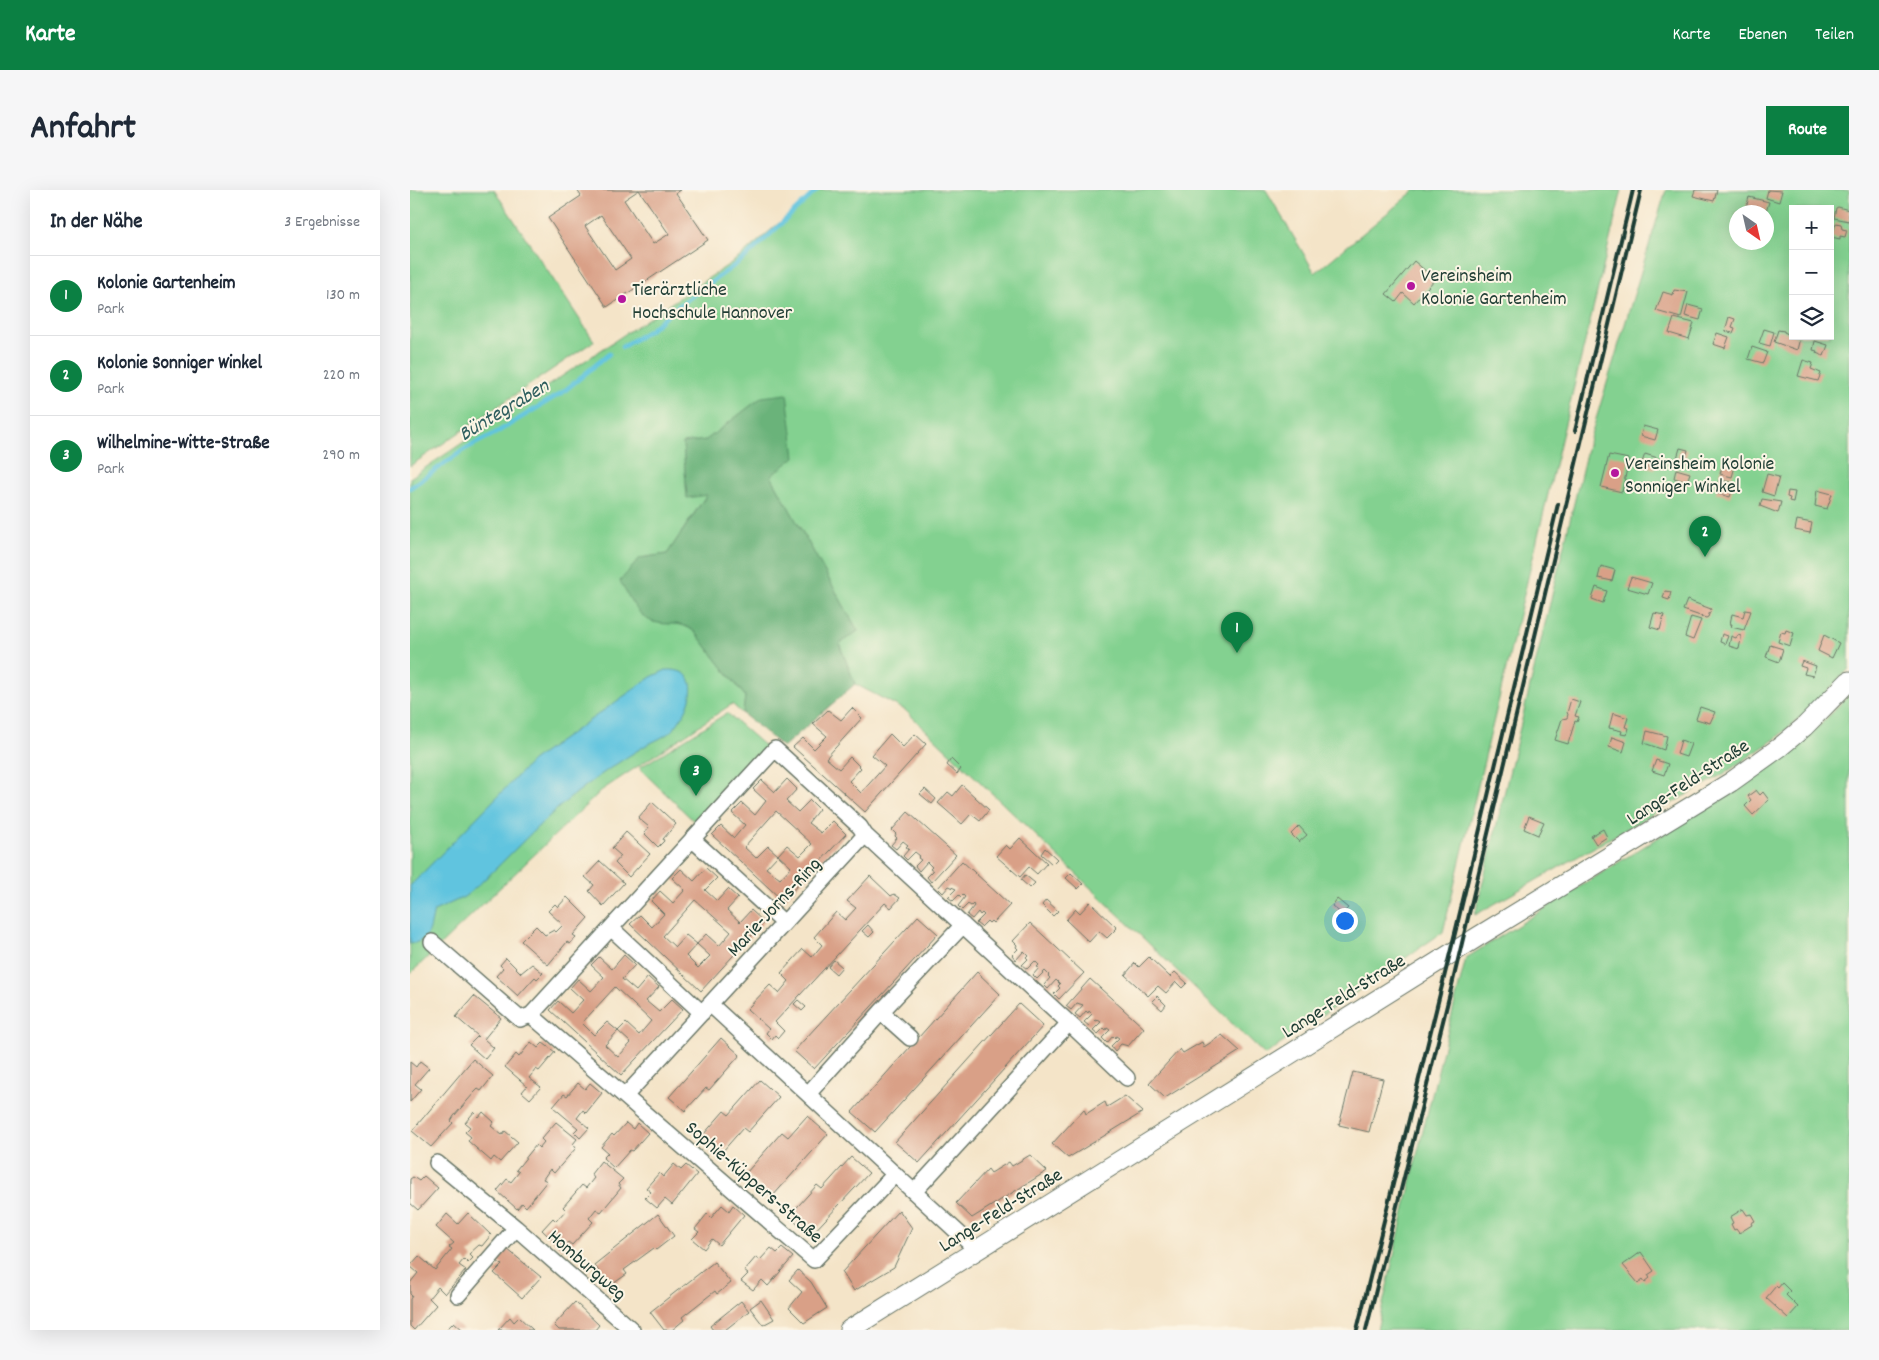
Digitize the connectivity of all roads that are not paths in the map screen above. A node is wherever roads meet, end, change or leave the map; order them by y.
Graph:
1 (1849, 681) edge
2 (865, 836) junction
3 (692, 839) junction
4 (784, 923) junction
5 (963, 925) junction
6 (611, 928) junction
7 (432, 942) dead end
8 (706, 1008) junction
9 (881, 1012) junction
10 (531, 1014) junction
11 (1069, 1023) junction
12 (910, 1038) dead end
13 (1126, 1078) dead end
14 (808, 1094) junction
15 (626, 1095) junction
16 (437, 1163) dead end
17 (895, 1174) junction
18 (914, 1192) junction
19 (516, 1228) junction
20 (977, 1250) junction
21 (458, 1295) dead end
22 (632, 1330) edge
23 (849, 1330) edge

1 - 20 street, Lange-Feld-Straße
2 - 3 street
2 - 4 street, Marie-Jorns-Ring
2 - 5 street
3 - 4 street
3 - 6 street
4 - 8 street, Marie-Jorns-Ring
5 - 9 street
5 - 11 street
6 - 8 street
6 - 10 street
7 - 10 street
8 - 14 street
8 - 15 street
9 - 12 street
9 - 14 street
10 - 15 street, Sophie-Küppers-Straße
11 - 13 street
11 - 18 street
14 - 17 street
15 - 17 street, Sophie-Küppers-Straße
16 - 19 street, Homburgweg
17 - 18 street
18 - 20 street
19 - 21 street
19 - 22 street, Homburgweg
20 - 23 street, Lange-Feld-Straße

